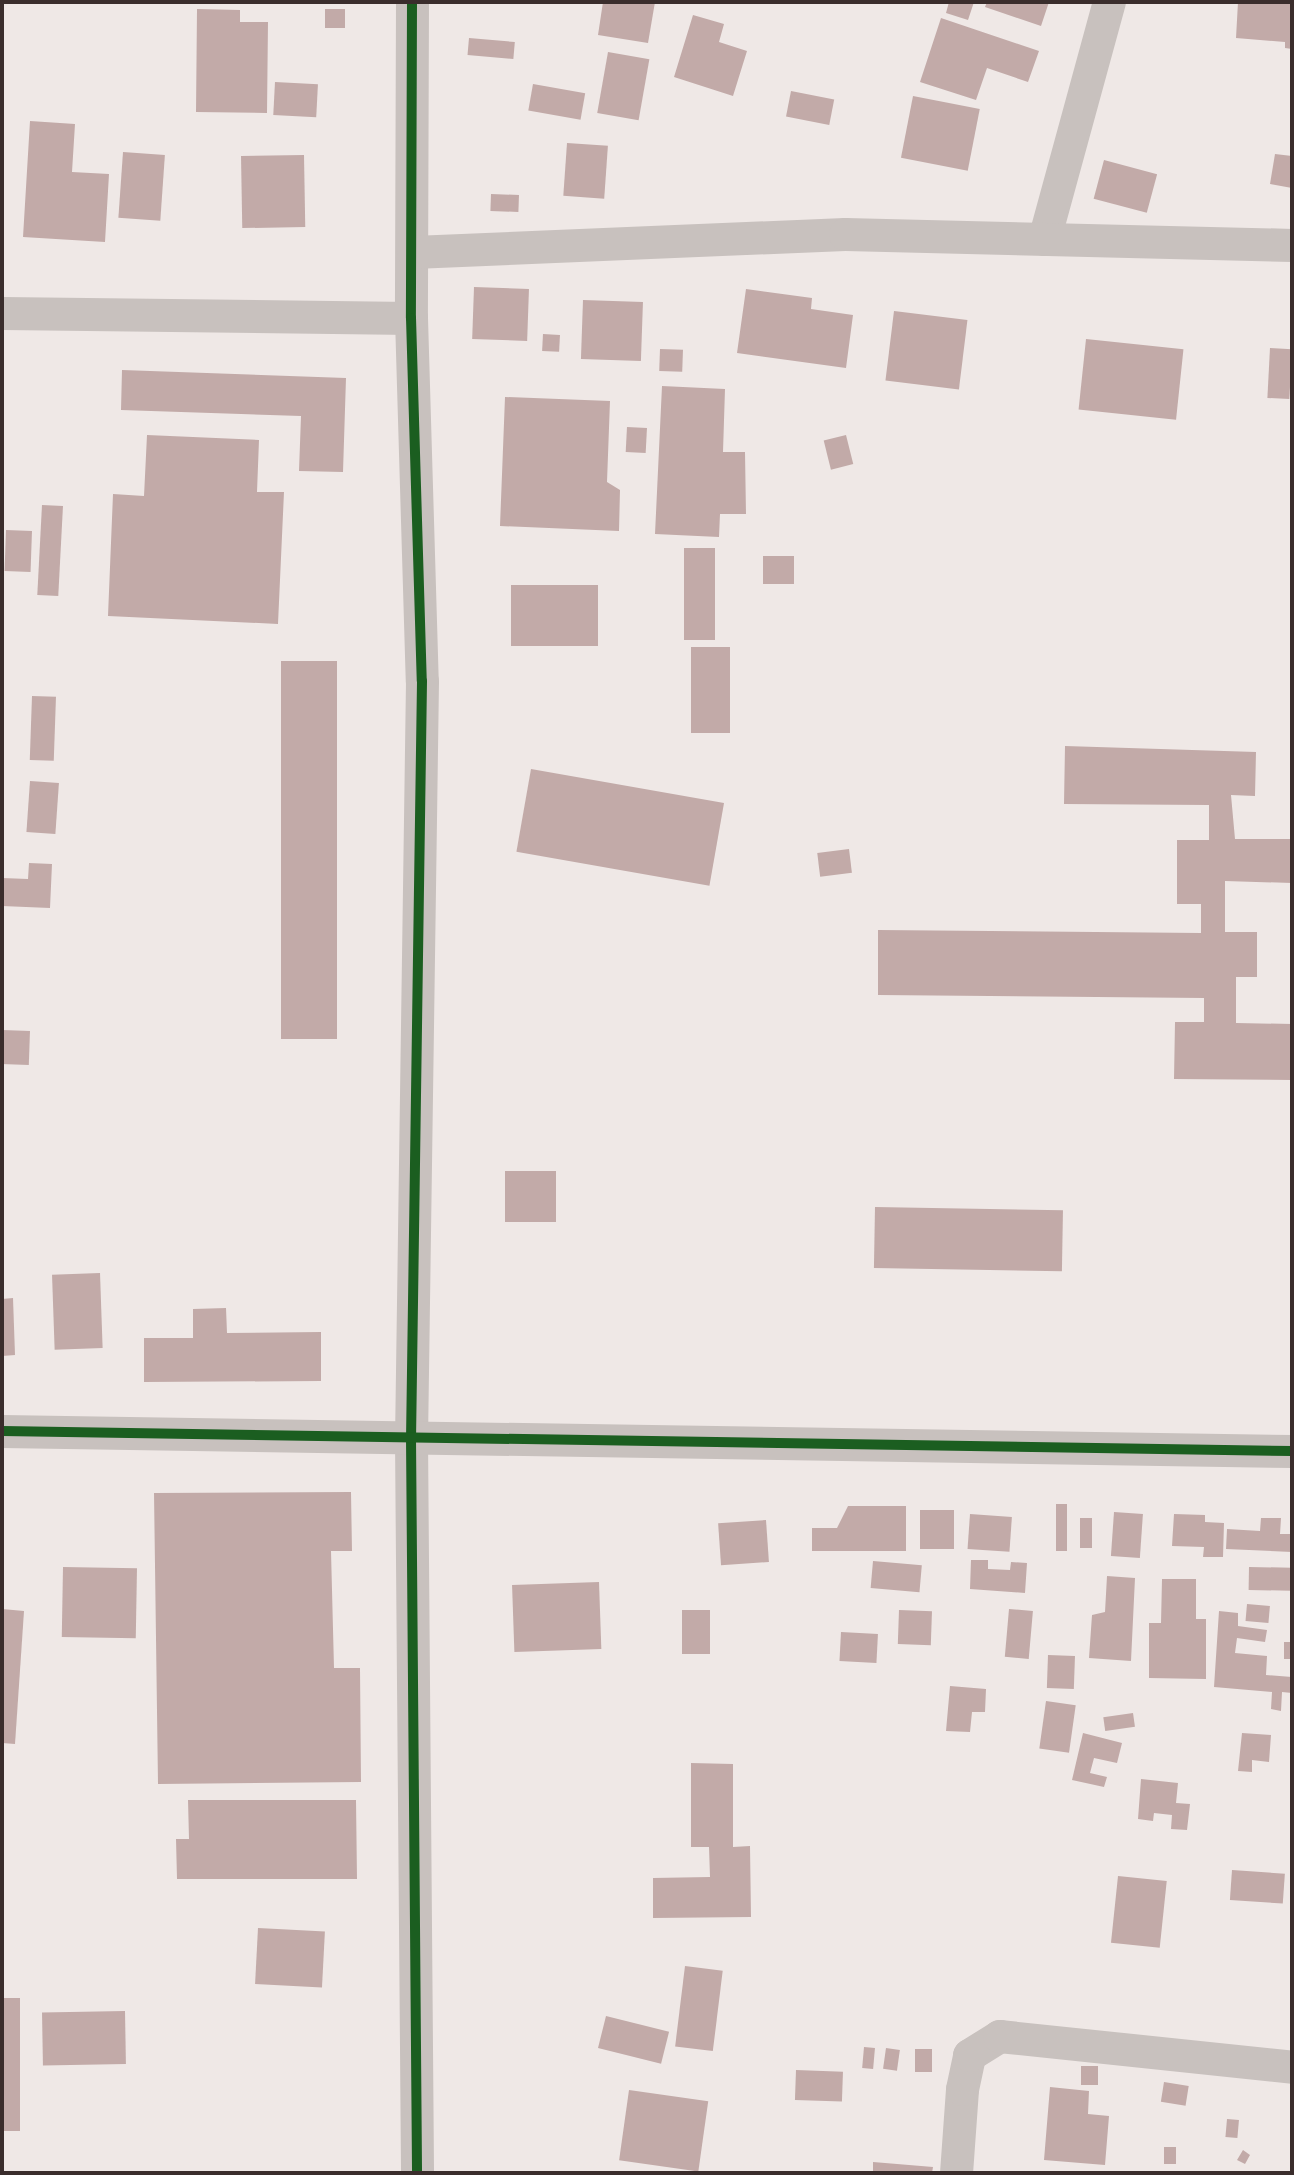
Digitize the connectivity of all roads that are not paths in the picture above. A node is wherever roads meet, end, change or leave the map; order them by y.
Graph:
1 (412, 2) edge
2 (1109, 2) edge
3 (1044, 239) junction
4 (1292, 245) edge
5 (413, 252) junction
6 (2, 313) edge
7 (411, 318) junction
8 (2, 1431) edge
9 (411, 1438) junction
10 (1292, 1451) edge
11 (1292, 2067) edge
12 (417, 2173) edge
13 (956, 2173) edge

1 - 5 street
2 - 3 street
3 - 4 street
3 - 5 street
5 - 7 street
6 - 7 street
7 - 9 street
8 - 9 street
9 - 10 street
9 - 12 street
11 - 13 street

